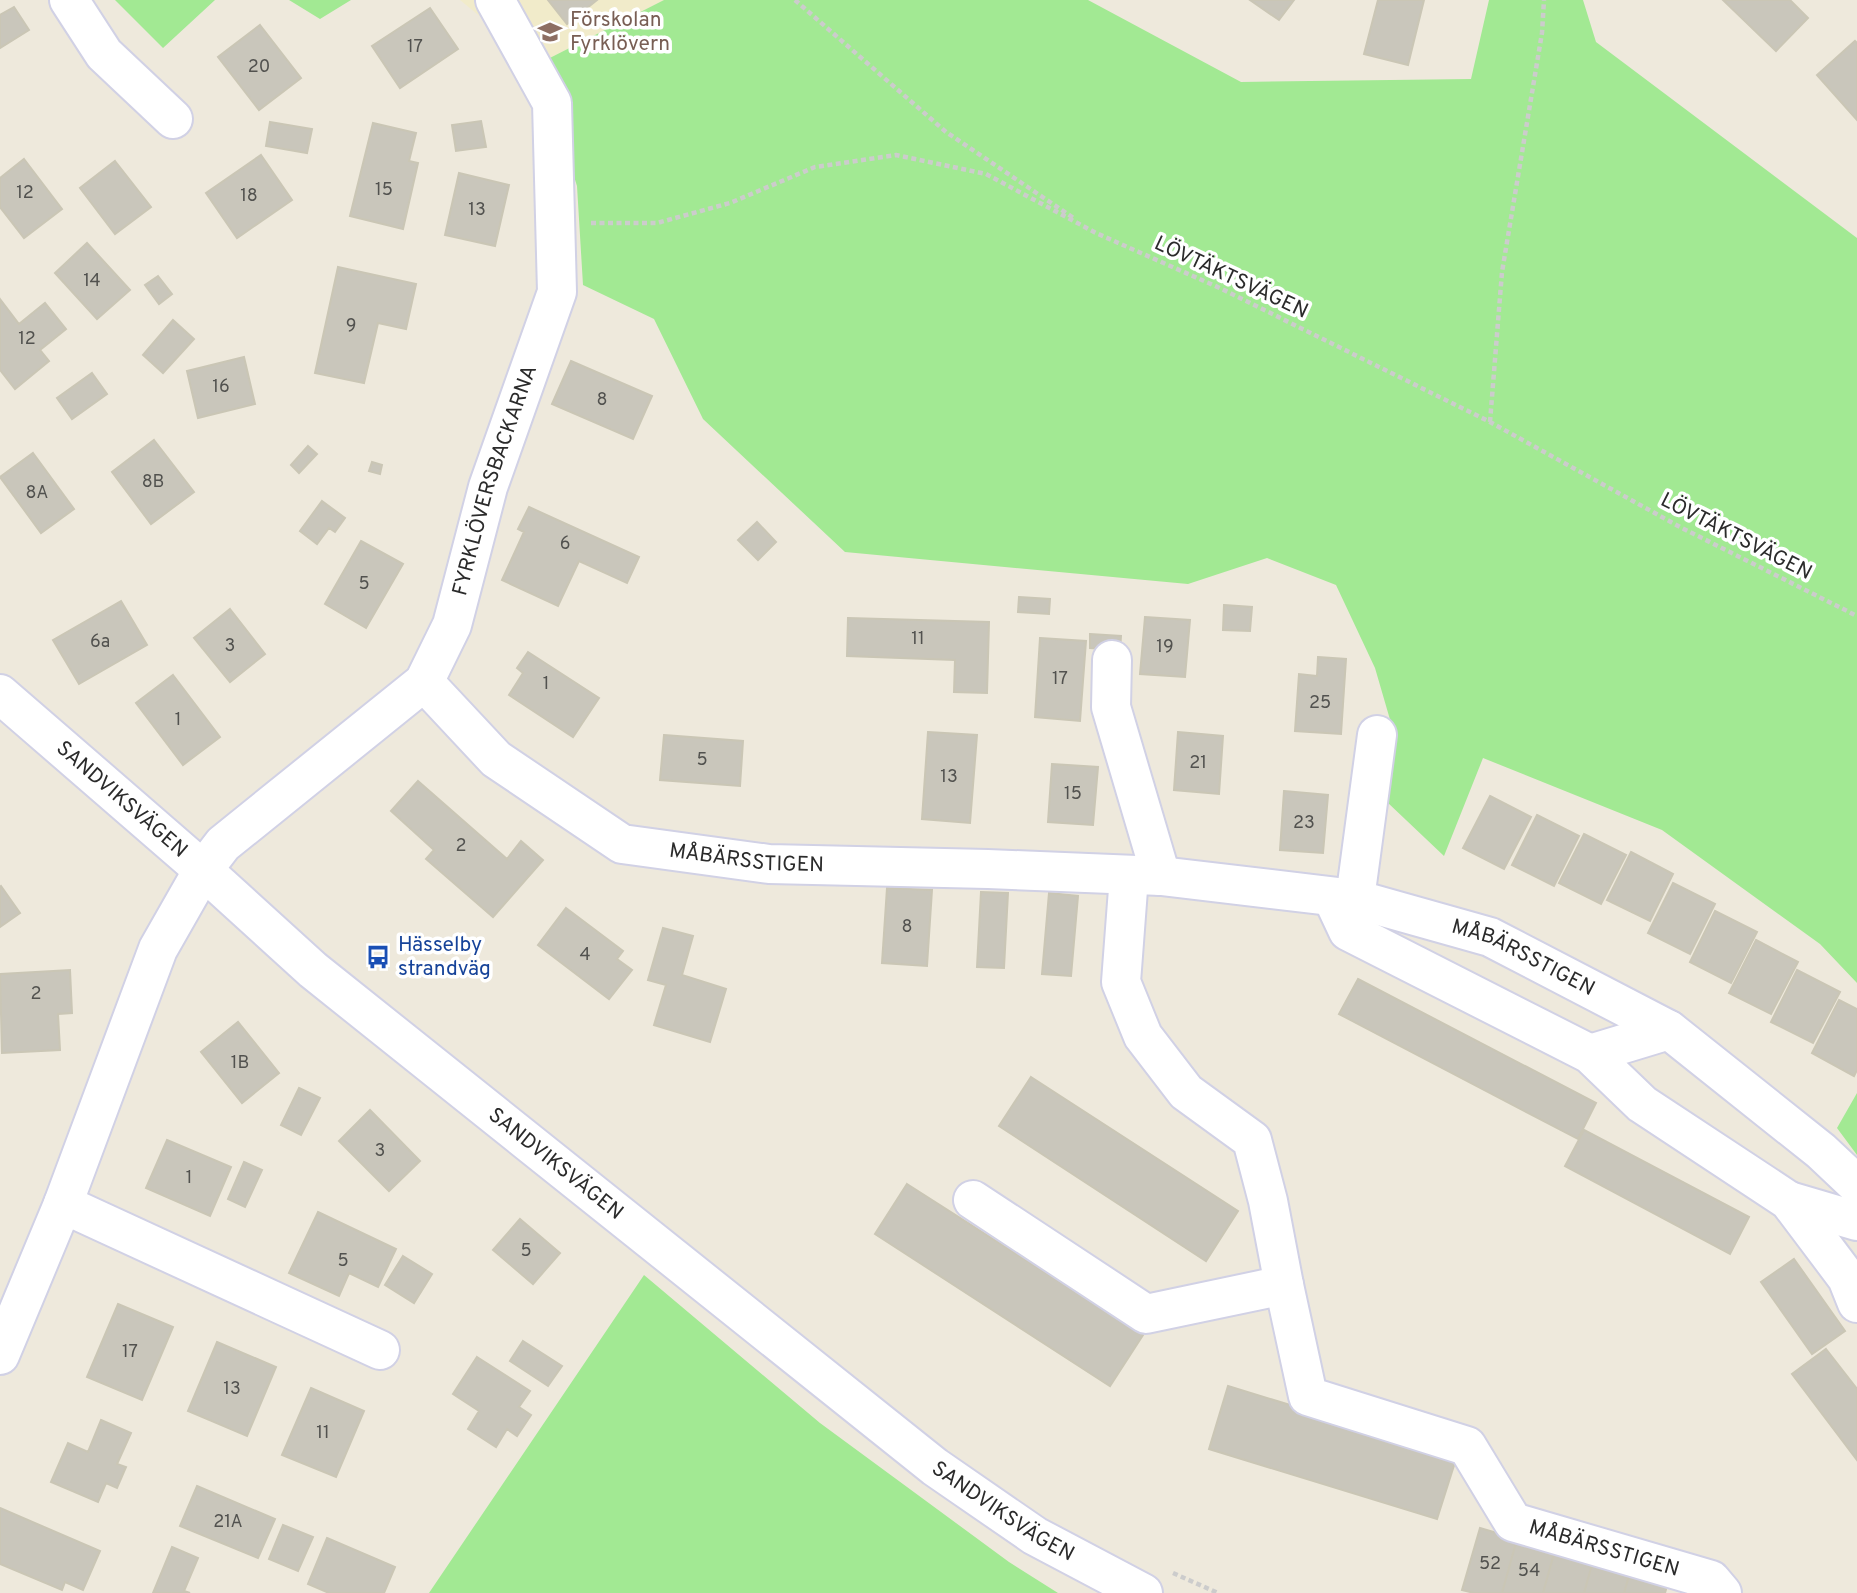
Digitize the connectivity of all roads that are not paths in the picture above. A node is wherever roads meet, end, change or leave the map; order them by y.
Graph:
1 (69, 0) edge
2 (495, 0) edge
3 (173, 119) dead end
4 (1112, 660) dead end
5 (424, 682) junction
6 (0, 694) edge
7 (1377, 735) dead end
8 (203, 870) junction
9 (1145, 876) junction
10 (1343, 898) junction
11 (1534, 959) junction
12 (1467, 990) junction
13 (1669, 1030) junction
14 (1590, 1054) junction
15 (1857, 1185) edge
16 (973, 1200) dead end
17 (1790, 1201) junction
18 (63, 1204) junction
19 (1857, 1221) edge
20 (1284, 1285) junction
21 (1857, 1303) edge
22 (380, 1350) dead end
23 (0, 1355) edge
24 (1143, 1593) edge
25 (1722, 1593) edge

1 - 3 street
2 - 5 street, FYRKLÖVERSBACKARNA
4 - 9 street
5 - 8 street, FYRKLÖVERSBACKARNA
5 - 9 street, MÅBÄRSSTIGEN
6 - 8 street, SANDVIKSVÄGEN
7 - 10 street
8 - 18 street
8 - 24 street, SANDVIKSVÄGEN
9 - 10 street, MÅBÄRSSTIGEN
9 - 20 street, MÅBÄRSSTIGEN
10 - 11 street, MÅBÄRSSTIGEN
10 - 12 street
11 - 12 street
11 - 13 street, MÅBÄRSSTIGEN
12 - 14 street
13 - 14 street
13 - 15 street, MÅBÄRSSTIGEN
14 - 17 street
16 - 20 street
17 - 19 street
17 - 21 street
18 - 22 street
18 - 23 street
20 - 25 street, MÅBÄRSSTIGEN

